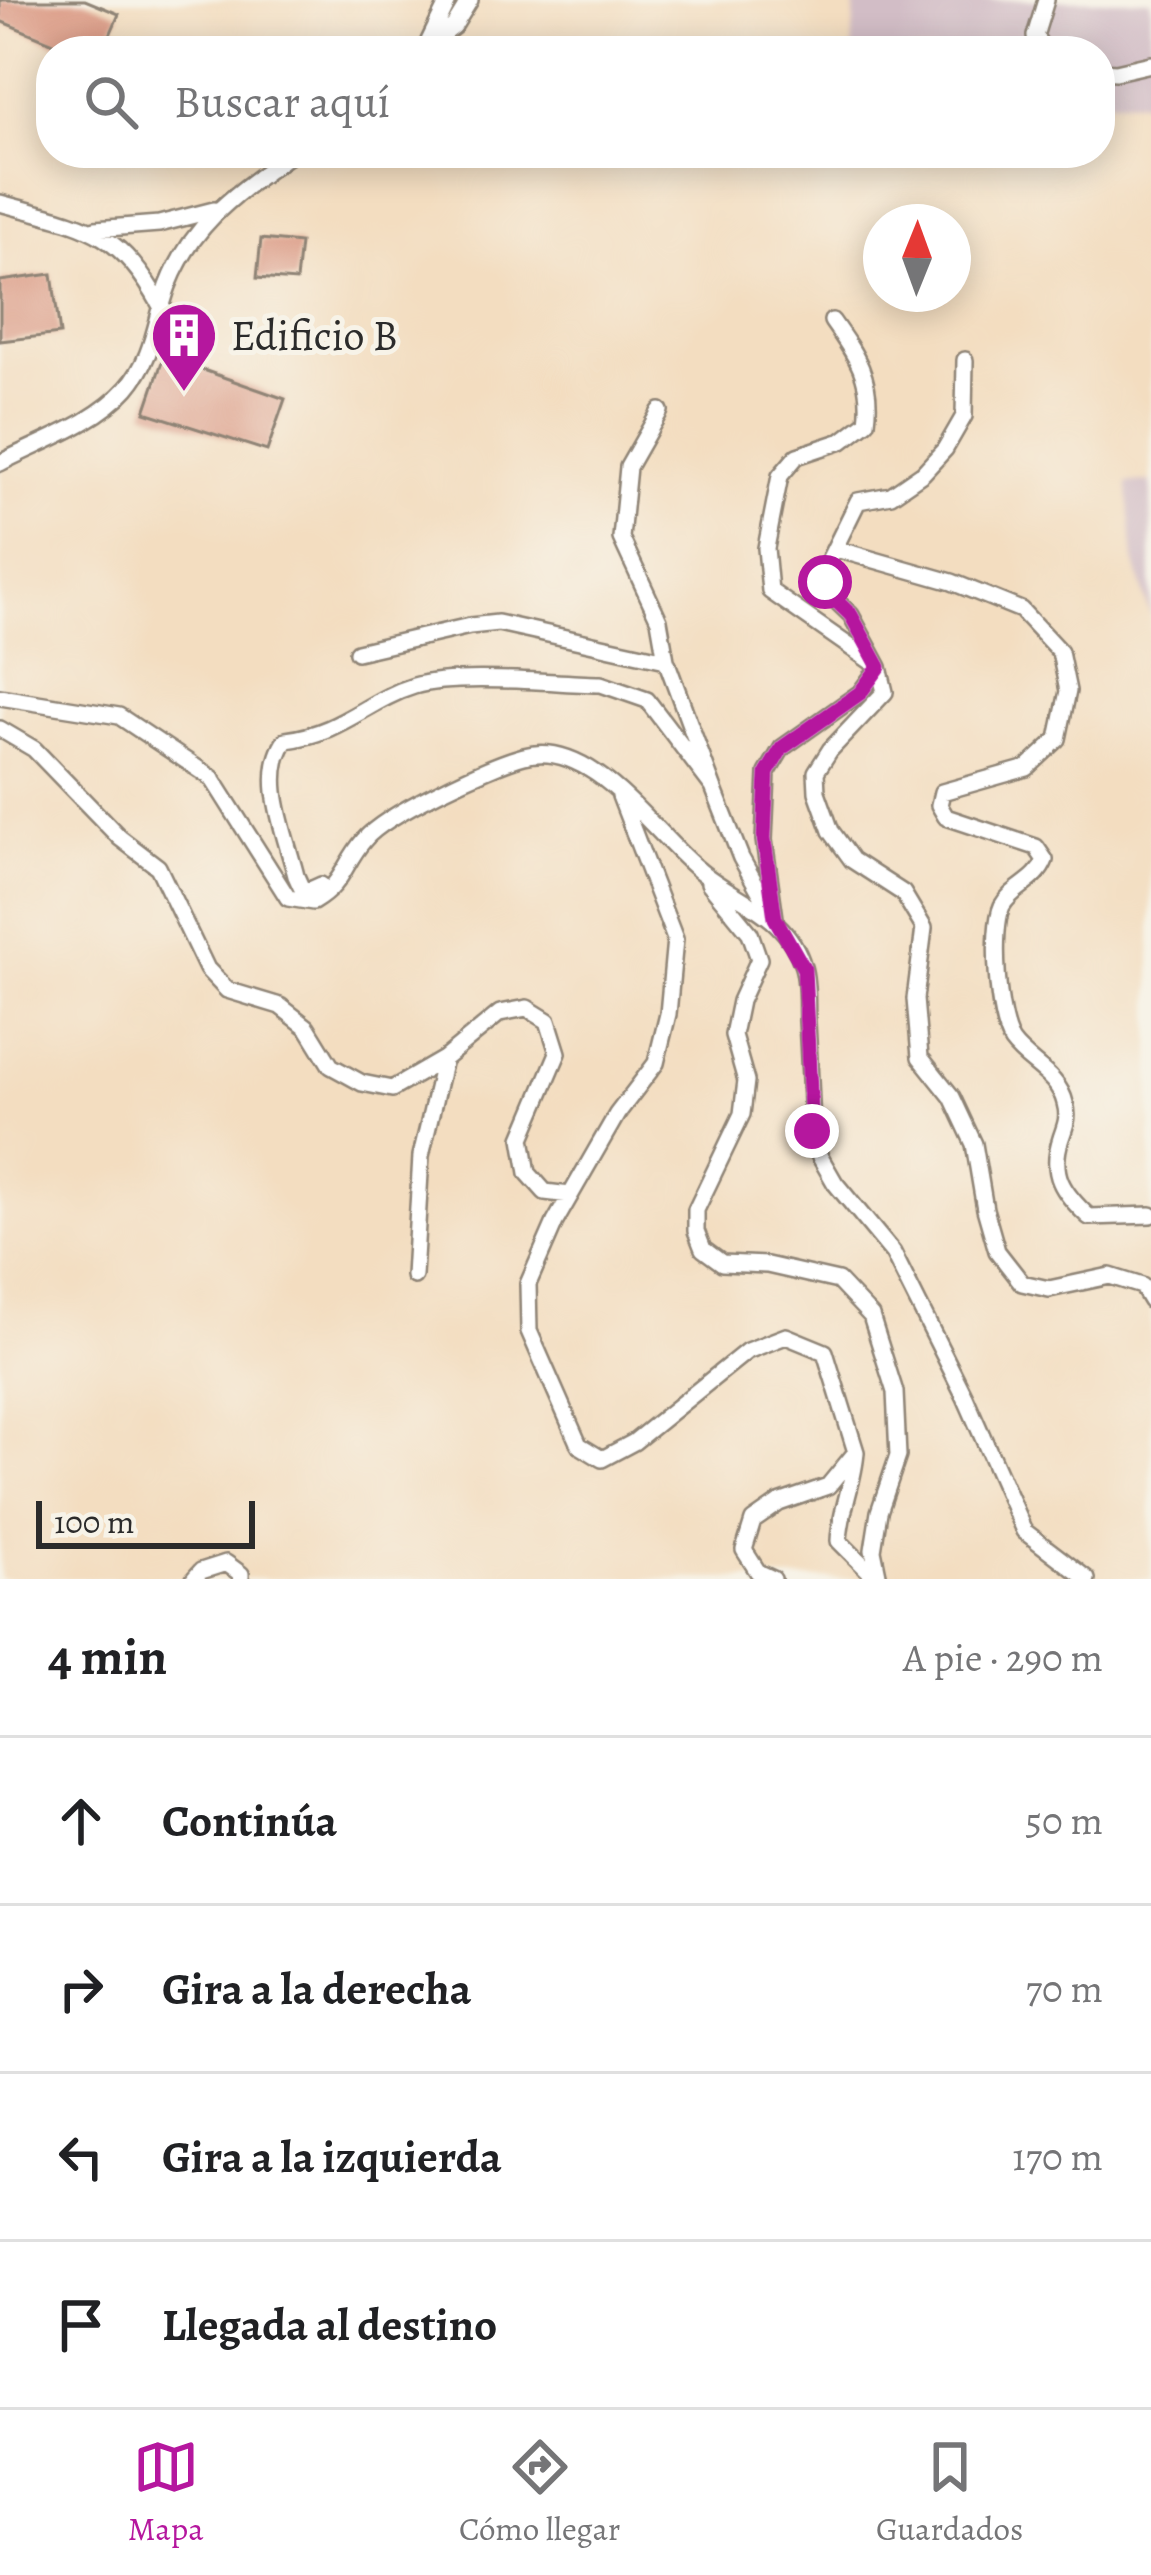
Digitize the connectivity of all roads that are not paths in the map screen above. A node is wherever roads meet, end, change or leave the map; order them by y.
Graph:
1 (449, 0) edge
2 (470, 0) edge
3 (1046, 0) edge
4 (430, 36) edge
5 (441, 36) edge
6 (1035, 36) edge
7 (1151, 64) edge
8 (1115, 72) edge
9 (271, 168) edge
10 (0, 203) edge
11 (214, 210) junction
12 (95, 230) junction
13 (161, 306) junction
14 (832, 321) dead end
15 (965, 360) dead end
16 (660, 411) dead end
17 (0, 463) edge
18 (836, 549) junction
19 (357, 652) dead end
20 (666, 660) junction
21 (879, 667) junction
22 (0, 697) edge
23 (0, 729) edge
24 (712, 788) junction
25 (619, 792) junction
26 (699, 870) junction
27 (321, 885) dead end
28 (775, 918) junction
29 (444, 1059) junction
30 (570, 1195) junction
31 (1151, 1215) edge
32 (415, 1276) dead end
33 (1151, 1301) edge
34 (856, 1452) junction
35 (194, 1579) edge
36 (241, 1579) edge
37 (772, 1579) edge
38 (878, 1579) edge
39 (1087, 1579) edge

1 - 4 street
2 - 5 street
3 - 6 street
7 - 8 street
9 - 11 street
10 - 12 street
11 - 12 street
11 - 13 street
12 - 13 street
13 - 17 street
14 - 21 street
15 - 18 street
16 - 20 street
18 - 21 street
18 - 31 street
19 - 20 street
20 - 24 street
21 - 28 street
21 - 33 street
22 - 25 street
23 - 29 street
24 - 27 street
24 - 28 street
25 - 26 street
25 - 30 street
26 - 28 street
26 - 38 street
28 - 39 street
29 - 30 street
29 - 32 street
30 - 34 street
34 - 37 street
34 - 38 street
35 - 36 street

